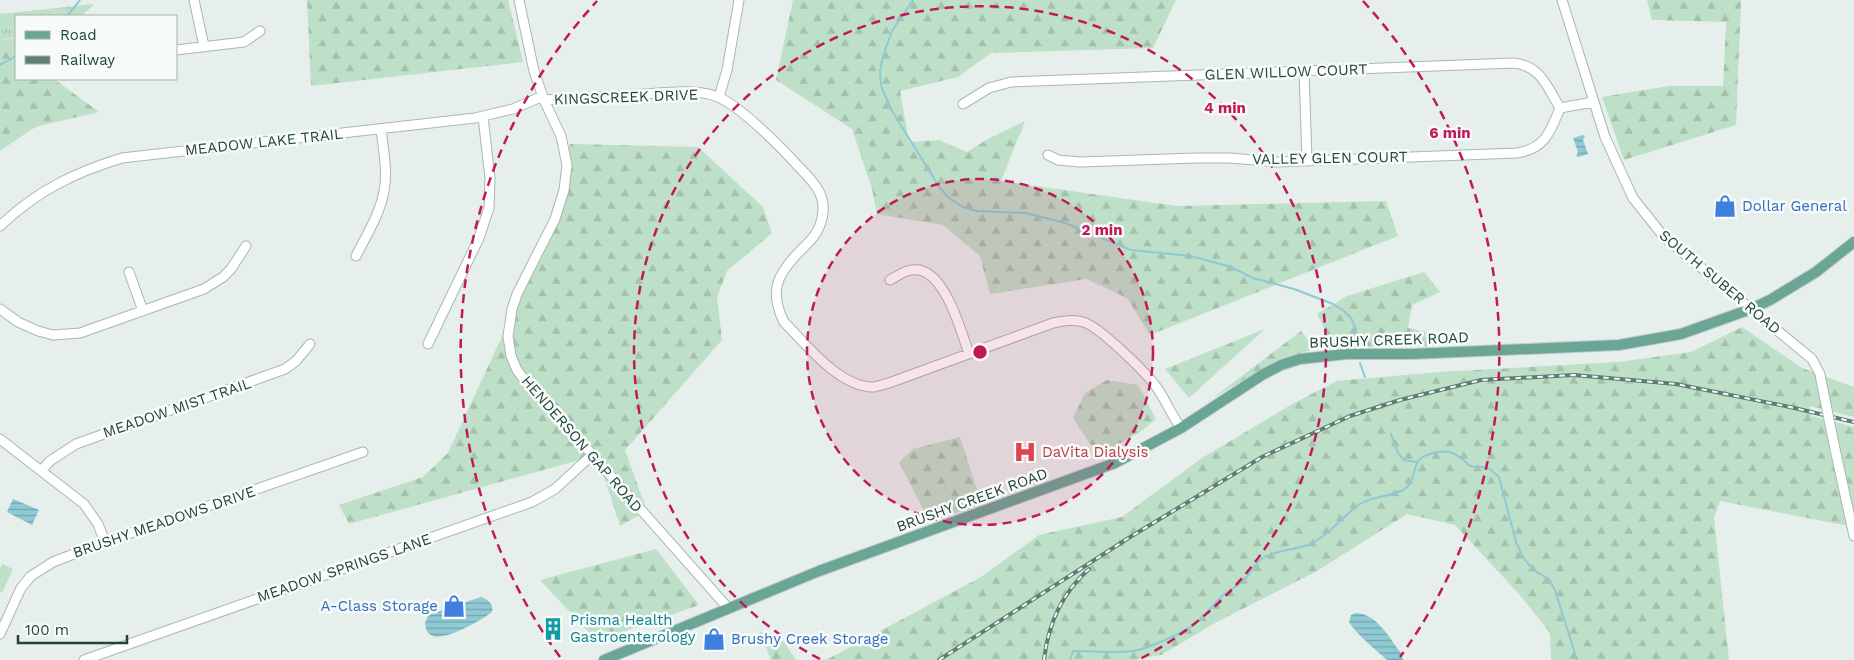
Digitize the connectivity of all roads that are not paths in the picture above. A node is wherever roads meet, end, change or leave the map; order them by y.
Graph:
1 (194, 0) edge
2 (519, 0) edge
3 (739, 0) edge
4 (1562, 0) edge
5 (260, 31) dead end
6 (204, 46) junction
7 (178, 50) edge
8 (1304, 71) junction
9 (719, 97) junction
10 (543, 98) junction
11 (1593, 102) junction
12 (963, 104) dead end
13 (1560, 108) junction
14 (483, 117) junction
15 (381, 129) junction
16 (1048, 155) dead end
17 (1307, 161) junction
18 (0, 226) edge
19 (1854, 242) edge
20 (246, 246) dead end
21 (356, 256) dead end
22 (128, 272) dead end
23 (890, 280) dead end
24 (0, 309) edge
25 (1751, 309) junction
26 (143, 311) junction
27 (310, 344) dead end
28 (428, 344) dead end
29 (969, 354) junction
30 (1181, 428) junction
31 (0, 439) edge
32 (363, 452) dead end
33 (592, 455) junction
34 (42, 470) junction
35 (1854, 536) edge
36 (105, 542) junction
37 (728, 608) junction
38 (0, 634) edge
39 (84, 660) edge
40 (604, 660) edge

1 - 6 street
2 - 10 street, HENDERSON GAP ROAD
3 - 9 street
4 - 11 street, SOUTH SUBER ROAD
5 - 6 street
6 - 7 street
8 - 12 street, GLEN WILLOW COURT
8 - 13 street, GLEN WILLOW COURT
8 - 17 street
9 - 10 street, KINGSCREEK DRIVE
9 - 29 street, KINGSCREEK DRIVE
10 - 14 street, MEADOW LAKE TRAIL
10 - 33 street, HENDERSON GAP ROAD
11 - 13 street
11 - 25 street, SOUTH SUBER ROAD
13 - 17 street, VALLEY GLEN COURT
14 - 15 street, MEADOW LAKE TRAIL
14 - 28 street
15 - 18 street, MEADOW LAKE TRAIL
15 - 21 street
16 - 17 street, VALLEY GLEN COURT
19 - 25 main road, BRUSHY CREEK ROAD
20 - 26 street
22 - 26 street
23 - 29 street
24 - 26 street
25 - 30 main road, BRUSHY CREEK ROAD
25 - 35 street, SOUTH SUBER ROAD, bridge
27 - 34 street, MEADOW MIST TRAIL
29 - 30 street, KINGSCREEK DRIVE
30 - 37 main road, BRUSHY CREEK ROAD
31 - 34 street
32 - 36 street, BRUSHY MEADOWS DRIVE
33 - 37 street, HENDERSON GAP ROAD
33 - 39 street, MEADOW SPRINGS LANE
34 - 36 street
36 - 38 street, BRUSHY MEADOWS DRIVE
37 - 40 main road, BRUSHY CREEK ROAD

